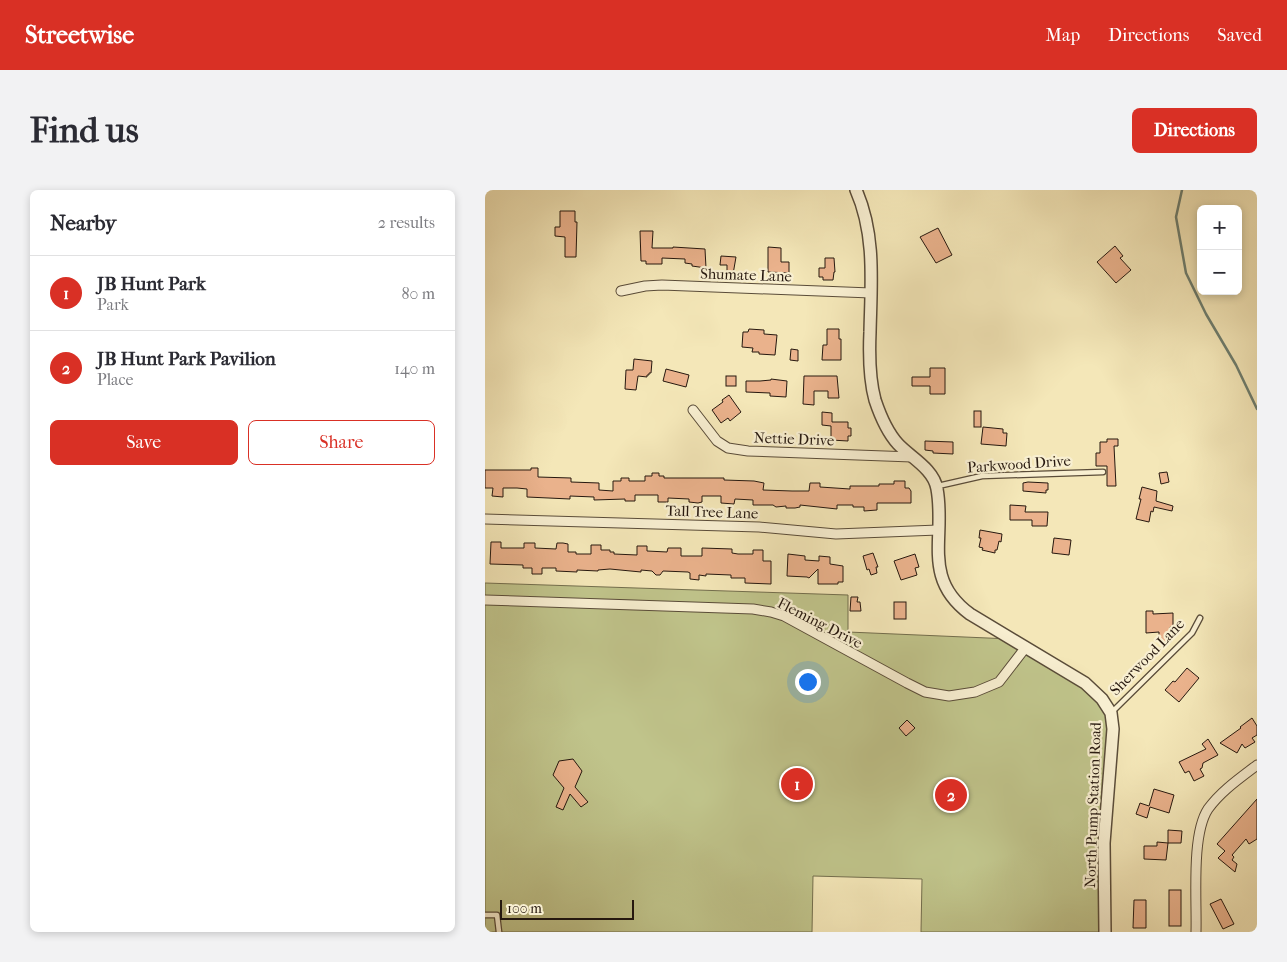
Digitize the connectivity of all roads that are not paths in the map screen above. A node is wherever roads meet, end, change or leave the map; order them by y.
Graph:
1 (856, 190) edge
2 (621, 292) dead end
3 (871, 293) junction
4 (693, 410) dead end
5 (912, 457) junction
6 (1103, 472) dead end
7 (937, 486) junction
8 (485, 518) edge
9 (938, 530) junction
10 (485, 600) edge
11 (1200, 618) dead end
12 (1026, 647) junction
13 (1111, 712) junction
14 (1257, 764) edge
15 (485, 914) edge
16 (499, 932) edge
17 (1105, 932) edge
18 (1196, 932) edge

1 - 3 street
2 - 3 street, Shumate Lane
3 - 5 street
4 - 5 street, Nettie Drive
5 - 7 street
6 - 7 lane, Parkwood Drive
7 - 9 street, North Pump Station Road
8 - 9 street, Tall Tree Lane
9 - 12 street, North Pump Station Road
10 - 12 street, Fleming Drive
11 - 13 lane, Sherwood Lane
12 - 13 street, North Pump Station Road
13 - 17 street, North Pump Station Road
14 - 18 street
15 - 16 lane

